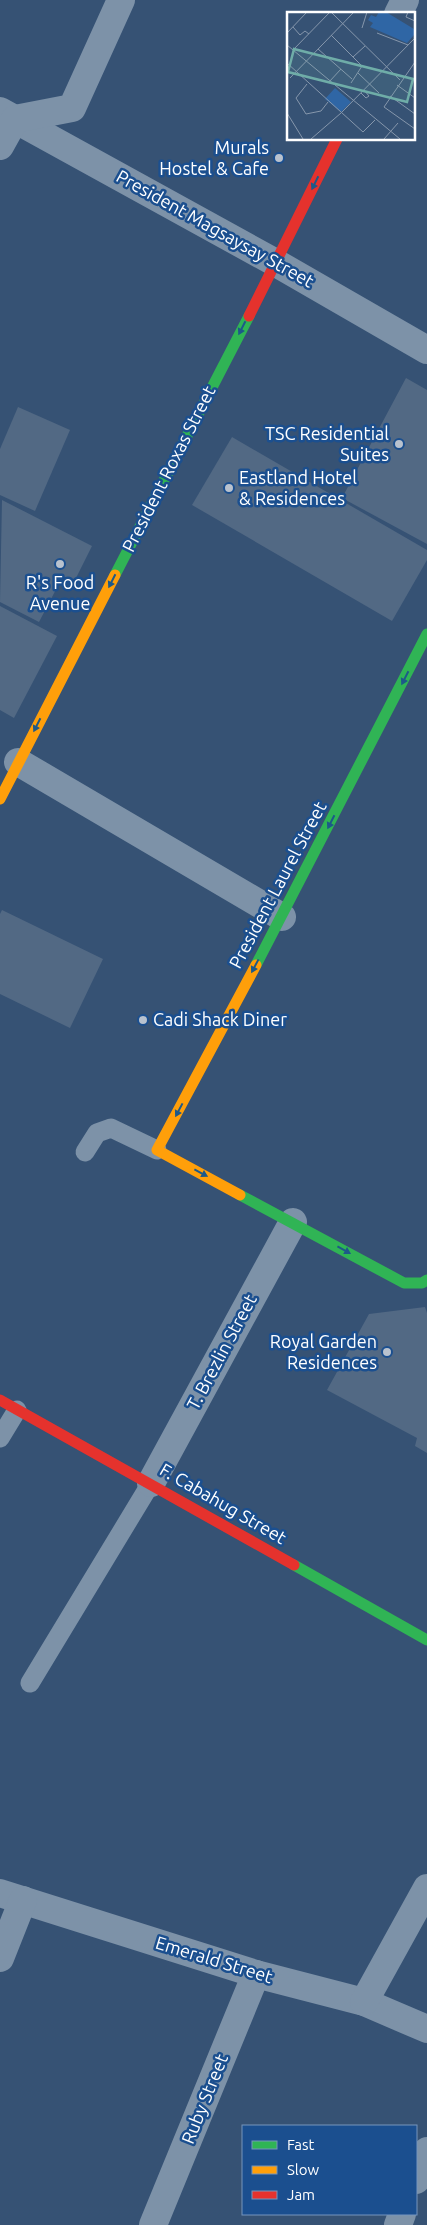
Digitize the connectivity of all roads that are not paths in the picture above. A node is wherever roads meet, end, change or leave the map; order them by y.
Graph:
1 (121, 0) edge
2 (405, 0) edge
3 (424, 0) edge
4 (427, 2) edge
5 (399, 12) edge
6 (8, 115) edge
7 (337, 140) edge
8 (0, 146) edge
9 (276, 262) junction
10 (427, 350) edge
11 (427, 634) edge
12 (18, 762) junction
13 (0, 800) edge
14 (282, 917) junction
15 (157, 1150) junction
16 (85, 1152) dead end
17 (293, 1222) junction
18 (427, 1280) edge
19 (0, 1400) edge
20 (17, 1410) junction
21 (0, 1438) edge
22 (151, 1483) junction
23 (427, 1640) edge
24 (30, 1684) dead end
25 (427, 1888) edge
26 (11, 1896) edge
27 (0, 1958) edge
28 (256, 1974) junction
29 (364, 2002) junction
30 (427, 2029) edge
31 (427, 2151) edge
32 (417, 2177) edge
33 (153, 2225) edge

1 - 6 street
2 - 5 street
3 - 4 street
6 - 8 street
6 - 9 street, President Magsaysay Street
7 -> 9 street, President Roxas Street
9 - 10 street, President Magsaysay Street
9 -> 12 street, President Roxas Street
11 -> 14 street, President Laurel Street
12 - 13 street, President Roxas Street
12 - 14 street
14 -> 15 street, President Laurel Street
15 - 16 lane
15 -> 17 street
17 -> 18 street
17 - 22 street, T. Brezlin Street
19 - 20 street, F. Cabahug Street
20 - 21 lane
20 - 22 street, F. Cabahug Street
22 - 23 street, F. Cabahug Street
22 - 24 lane
25 - 29 street
26 - 27 street
26 - 28 street, Emerald Street
28 - 29 street, Emerald Street
28 - 33 street, Ruby Street
29 - 30 street, Emerald Street
31 - 32 street

